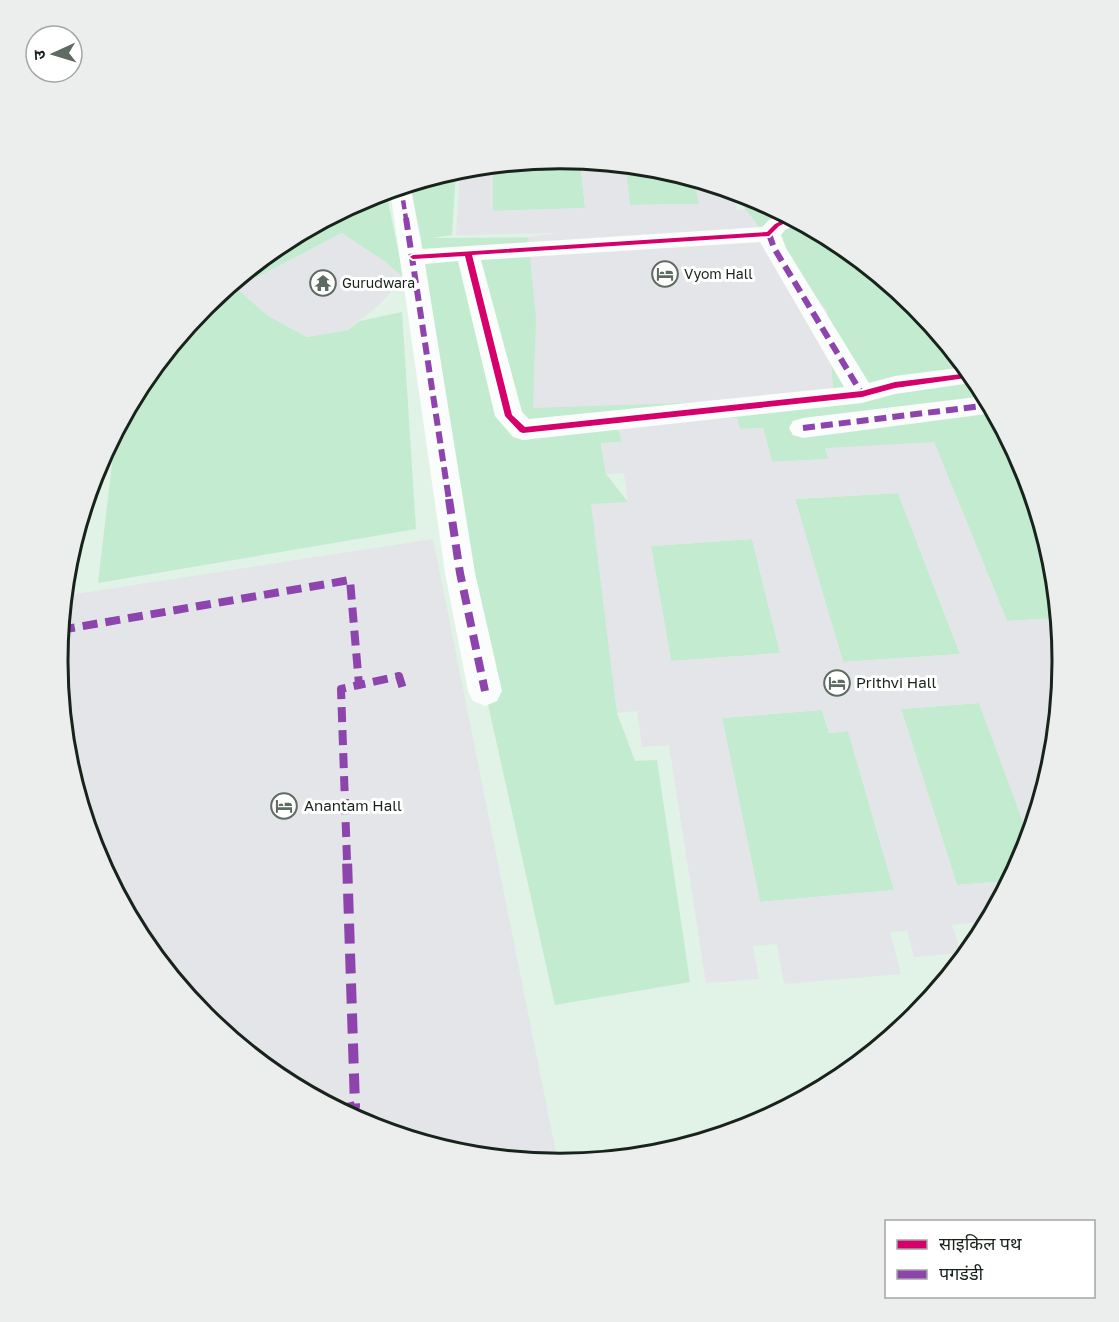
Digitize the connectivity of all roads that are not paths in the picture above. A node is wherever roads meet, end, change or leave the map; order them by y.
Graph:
1 (402, 195) edge
2 (782, 223) edge
3 (769, 234) junction
4 (468, 254) junction
5 (413, 257) junction
6 (961, 376) edge
7 (862, 394) junction
8 (980, 406) edge
9 (803, 428) dead end
10 (485, 691) dead end

1 - 5 street
2 - 3 street
3 - 4 street
3 - 7 street
4 - 5 street
4 - 7 street
5 - 10 street
6 - 7 street
8 - 9 street

